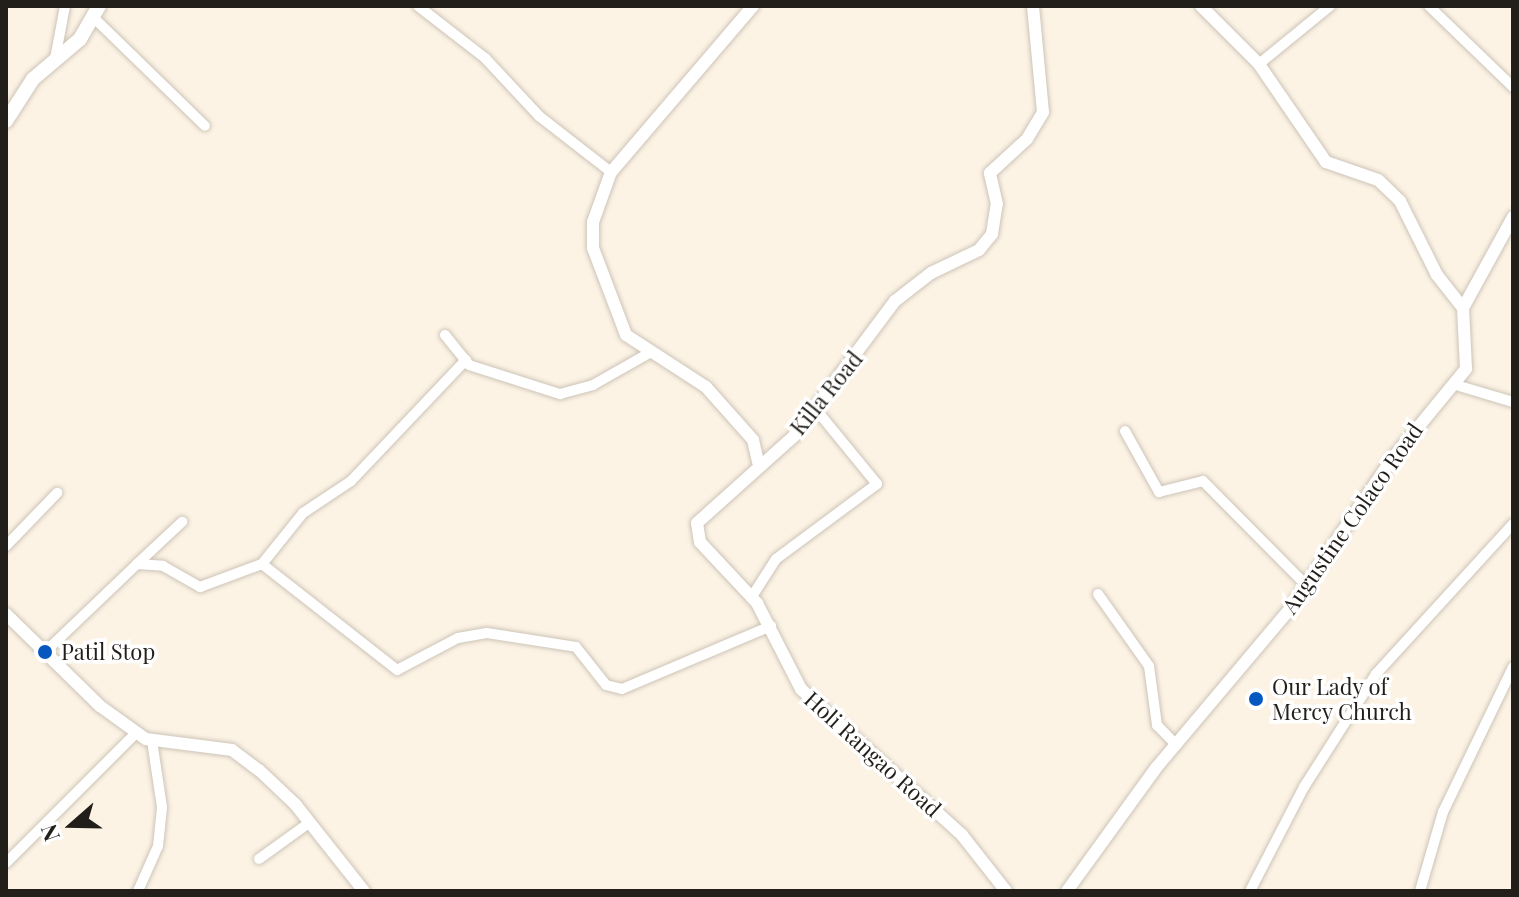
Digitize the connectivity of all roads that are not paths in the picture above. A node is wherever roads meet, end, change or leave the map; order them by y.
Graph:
1 (65, 6) edge
2 (418, 6) edge
3 (753, 6) edge
4 (1033, 6) edge
5 (1201, 6) edge
6 (1330, 6) edge
7 (1429, 6) edge
8 (96, 12) edge
9 (55, 59) junction
10 (1259, 64) junction
11 (1513, 87) edge
12 (6, 121) edge
13 (205, 126) dead end
14 (611, 172) junction
15 (1513, 217) edge
16 (1463, 308) junction
17 (445, 335) dead end
18 (651, 352) junction
19 (466, 360) junction
20 (1456, 385) junction
21 (1513, 402) edge
22 (814, 407) junction
23 (1125, 431) dead end
24 (758, 462) junction
25 (57, 493) dead end
26 (182, 522) dead end
27 (1513, 524) edge
28 (6, 546) edge
29 (137, 564) junction
30 (262, 564) junction
31 (1306, 585) junction
32 (1098, 594) dead end
33 (751, 598) junction
34 (6, 614) edge
35 (771, 626) junction
36 (45, 652) junction
37 (1513, 667) edge
38 (136, 733) junction
39 (152, 741) junction
40 (1176, 745) junction
41 (309, 823) junction
42 (259, 859) dead end
43 (6, 863) edge
44 (138, 891) edge
45 (364, 891) edge
46 (1006, 891) edge
47 (1067, 891) edge
48 (1250, 891) edge
49 (1420, 891) edge

1 - 9 street
2 - 14 street
3 - 14 street
4 - 22 street, Killa Road
5 - 10 street
6 - 10 street
7 - 11 street
8 - 9 main road
8 - 13 street
9 - 12 main road
10 - 16 street
14 - 18 street
15 - 16 street
16 - 20 street, Augustine Colaco Road
17 - 19 street
18 - 19 street
18 - 24 street
19 - 30 street
20 - 21 street
20 - 31 street, Augustine Colaco Road
22 - 24 street, Killa Road
22 - 33 street
23 - 31 street
24 - 33 street, Holi Rangao Road
25 - 28 street
26 - 29 street
27 - 48 street
29 - 30 street
29 - 36 street
30 - 35 street
31 - 40 street, Augustine Colaco Road
32 - 40 street
33 - 35 street, Holi Rangao Road
34 - 36 street
35 - 46 street, Holi Rangao Road
36 - 38 street
37 - 49 street
38 - 39 street
38 - 43 street
39 - 41 street
39 - 44 street
40 - 47 street, Augustine Colaco Road
41 - 42 street
41 - 45 street

